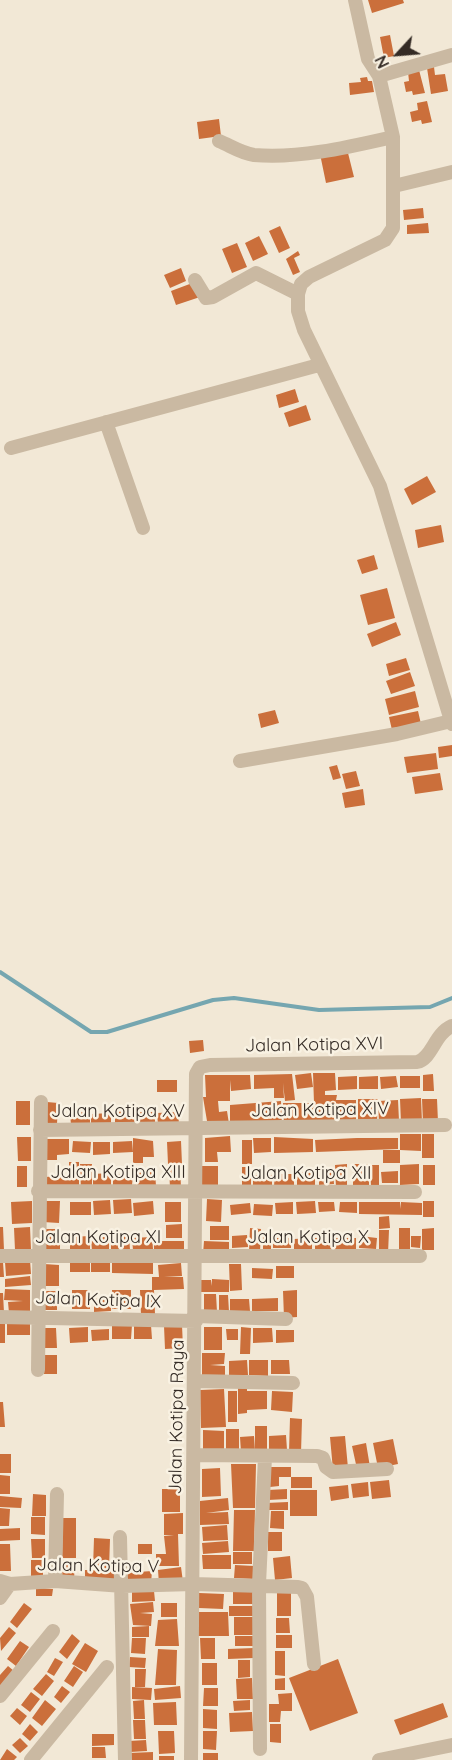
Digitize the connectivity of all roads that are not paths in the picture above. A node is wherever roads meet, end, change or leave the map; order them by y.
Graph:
1 (355, 0) edge
2 (452, 55) edge
3 (379, 76) junction
4 (393, 137) junction
5 (219, 141) dead end
6 (452, 172) edge
7 (394, 186) junction
8 (195, 280) dead end
9 (298, 294) junction
10 (319, 365) junction
11 (106, 422) junction
12 (11, 448) dead end
13 (143, 528) dead end
14 (452, 722) edge
15 (240, 761) dead end
16 (452, 1026) edge
17 (196, 1074) joint
18 (40, 1102) dead end
19 (445, 1125) dead end
20 (40, 1130) junction
21 (195, 1130) junction
22 (39, 1191) junction
23 (196, 1192) junction
24 (415, 1192) dead end
25 (0, 1256) edge
26 (38, 1256) junction
27 (195, 1256) junction
28 (420, 1256) dead end
29 (38, 1316) junction
30 (0, 1317) edge
31 (196, 1318) junction
32 (286, 1319) dead end
33 (38, 1370) dead end
34 (194, 1381) junction
35 (293, 1383) dead end
36 (194, 1455) junction
37 (265, 1457) junction
38 (387, 1469) dead end
39 (57, 1494) dead end
40 (120, 1537) dead end
41 (55, 1581) junction
42 (4, 1583) edge
43 (193, 1584) junction
44 (259, 1584) junction
45 (123, 1586) junction
46 (0, 1598) edge
47 (53, 1630) dead end
48 (314, 1664) dead end
49 (107, 1667) dead end
50 (0, 1696) edge
51 (452, 1745) edge
52 (260, 1749) dead end
53 (439, 1754) edge
54 (31, 1760) edge
55 (125, 1760) edge
56 (191, 1760) edge
57 (379, 1760) edge

1 - 3 street
2 - 3 street
3 - 4 street
4 - 5 street
4 - 7 street
6 - 7 street
7 - 9 street
8 - 9 street
9 - 10 street
10 - 11 street
10 - 14 street
11 - 12 street
11 - 13 street
14 - 15 street
16 - 17 street, Jalan Kotipa XVI
17 - 21 street, Jalan Kotipa Raya
18 - 20 street
19 - 21 street, Jalan Kotipa XIV
20 - 21 street, Jalan Kotipa XV
20 - 22 street
21 - 23 street, Jalan Kotipa Raya
22 - 23 street, Jalan Kotipa XIII
22 - 26 street
23 - 24 street, Jalan Kotipa XII
23 - 27 street, Jalan Kotipa Raya
25 - 26 street, Jalan Kotipa XI
26 - 27 street, Jalan Kotipa XI
26 - 29 street
27 - 28 street, Jalan Kotipa X
27 - 31 street, Jalan Kotipa Raya
29 - 30 street, Jalan Kotipa IX
29 - 31 street, Jalan Kotipa IX
29 - 33 street
31 - 32 street, Jalan Kotipa IX
31 - 34 street, Jalan Kotipa Raya
34 - 35 street
34 - 36 street, Jalan Kotipa Raya
36 - 37 street
36 - 43 street, Jalan Kotipa Raya
37 - 38 street
37 - 44 street
39 - 41 street
40 - 45 street
41 - 42 street, Jalan Kotipa V
41 - 45 street, Jalan Kotipa V
42 - 46 street
43 - 44 street, Jalan Kotipa V
43 - 45 street, Jalan Kotipa V
43 - 56 street, Jalan Kotipa Raya
44 - 48 street, Jalan Kotipa V
44 - 52 street
45 - 55 street
47 - 50 street
49 - 54 street
51 - 53 street
53 - 57 street

